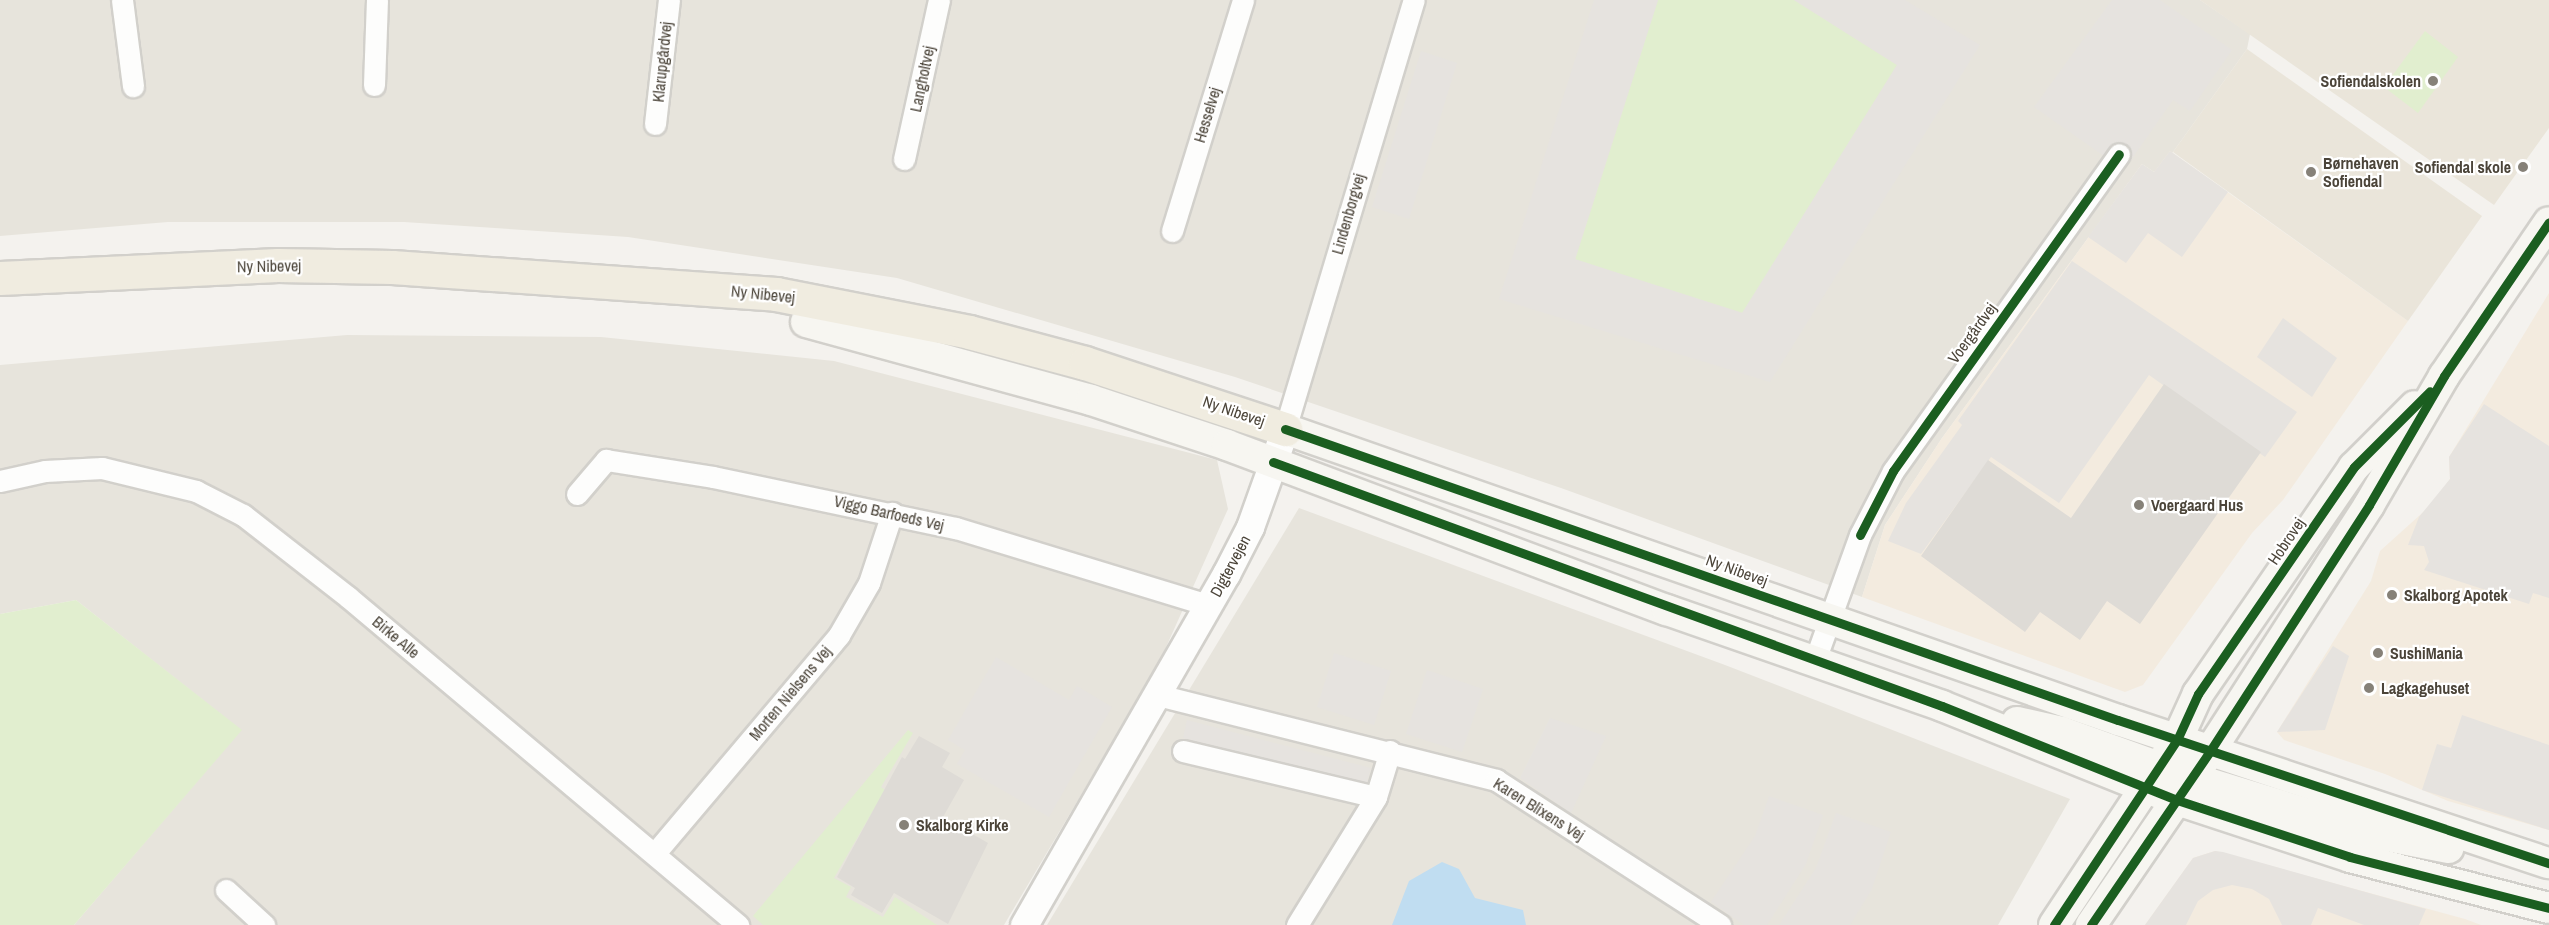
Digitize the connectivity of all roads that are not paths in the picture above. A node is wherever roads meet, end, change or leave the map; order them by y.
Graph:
1 (122, 0) edge
2 (377, 0) edge
3 (669, 0) edge
4 (939, 0) edge
5 (1242, 0) edge
6 (1414, 0) edge
7 (374, 85) dead end
8 (132, 86) dead end
9 (655, 124) dead end
10 (2119, 154) dead end
11 (904, 159) dead end
12 (2549, 222) edge
13 (1172, 231) dead end
14 (0, 278) edge
15 (646, 285) junction
16 (806, 322) joint
17 (2444, 376) junction
18 (1286, 429) junction
19 (1273, 462) junction
20 (0, 481) edge
21 (577, 494) dead end
22 (892, 513) junction
23 (1208, 605) junction
24 (1830, 619) junction
25 (1815, 660) junction
26 (1158, 695) junction
27 (1183, 751) dead end
28 (1390, 751) junction
29 (2176, 771) junction
30 (1376, 797) junction
31 (655, 853) junction
32 (2549, 864) edge
33 (2451, 882) junction
34 (226, 890) dead end
35 (2549, 893) edge
36 (2549, 908) edge
37 (264, 925) edge
38 (738, 925) edge
39 (1024, 925) edge
40 (1297, 925) edge
41 (1720, 925) edge
42 (2054, 925) edge
43 (2082, 925) edge
44 (2091, 925) edge

1 - 8 street
2 - 7 street
3 - 9 street, Klarupgårdvej
4 - 11 street, Langholtvej
5 - 13 street, Hesselvej
6 - 18 street, Lindenborgvej
10 - 24 street, Voergårdvej
12 - 17 main road, Hobrovej
14 - 15 highway, Ny Nibevej
15 - 16 highway, Ny Nibevej
15 - 18 highway, Ny Nibevej
16 - 19 main road, Ny Nibevej
17 - 29 main road, Hobrovej
17 - 29 main road, Hobrovej
18 - 19 street, Digtervejen
18 - 24 main road, Ny Nibevej
19 - 23 street, Digtervejen
19 - 25 main road, Ny Nibevej
20 - 31 street, Birke Alle
21 - 22 street, Viggo Barfoeds Vej
22 - 23 street, Viggo Barfoeds Vej
22 - 31 street, Morten Nielsens Vej
23 - 26 street, Digtervejen
24 - 25 street, Voergårdvej
24 - 29 main road, Ny Nibevej
25 - 29 main road, Ny Nibevej
26 - 28 street, Karen Blixens Vej
26 - 39 street, Digtervejen
27 - 30 street
28 - 30 street
28 - 41 street, Karen Blixens Vej
29 - 32 main road
29 - 33 main road
29 - 42 main road, Hobrovej
29 - 43 main road
29 - 44 main road, Hobrovej
30 - 40 street
31 - 38 street, Birke Alle
33 - 35 main road
33 - 36 main road
34 - 37 street

